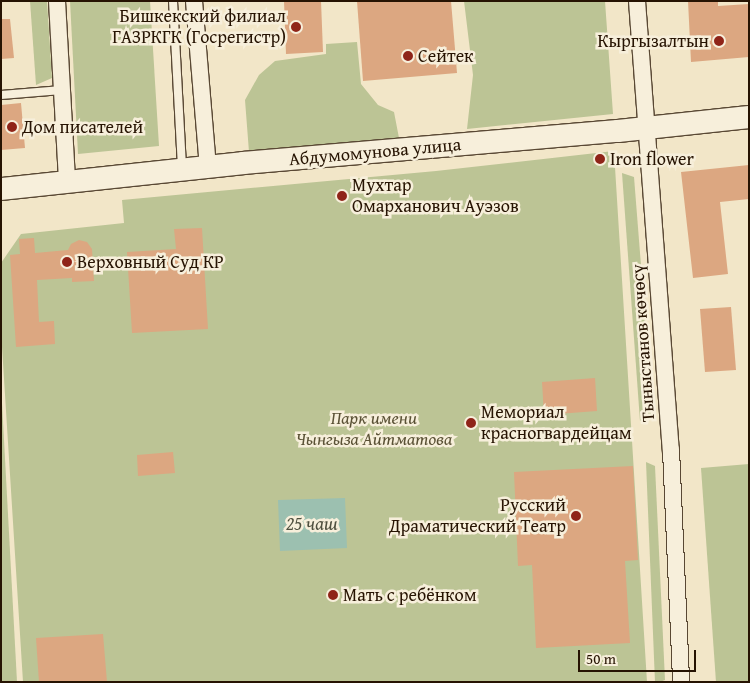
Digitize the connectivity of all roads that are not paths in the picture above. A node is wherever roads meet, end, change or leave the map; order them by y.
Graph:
1 (58, 1) edge
2 (173, 1) edge
3 (194, 1) edge
4 (637, 1) edge
5 (62, 90) junction
6 (1, 95) edge
7 (749, 118) edge
8 (647, 128) junction
9 (208, 167) junction
10 (182, 170) junction
11 (67, 182) junction
12 (1, 188) edge
13 (681, 682) edge

1 - 5 street
2 - 10 lane
3 - 9 street
4 - 8 street, Тыныстанов көчөсү
5 - 6 lane
5 - 11 street
7 - 8 street, Абдумомунова улица
8 - 9 street, Абдумомунова улица
8 - 13 street, Тыныстанов көчөсү
9 - 10 street, Абдумомунова улица
10 - 11 street, Абдумомунова улица
11 - 12 street, Абдумомунова улица

